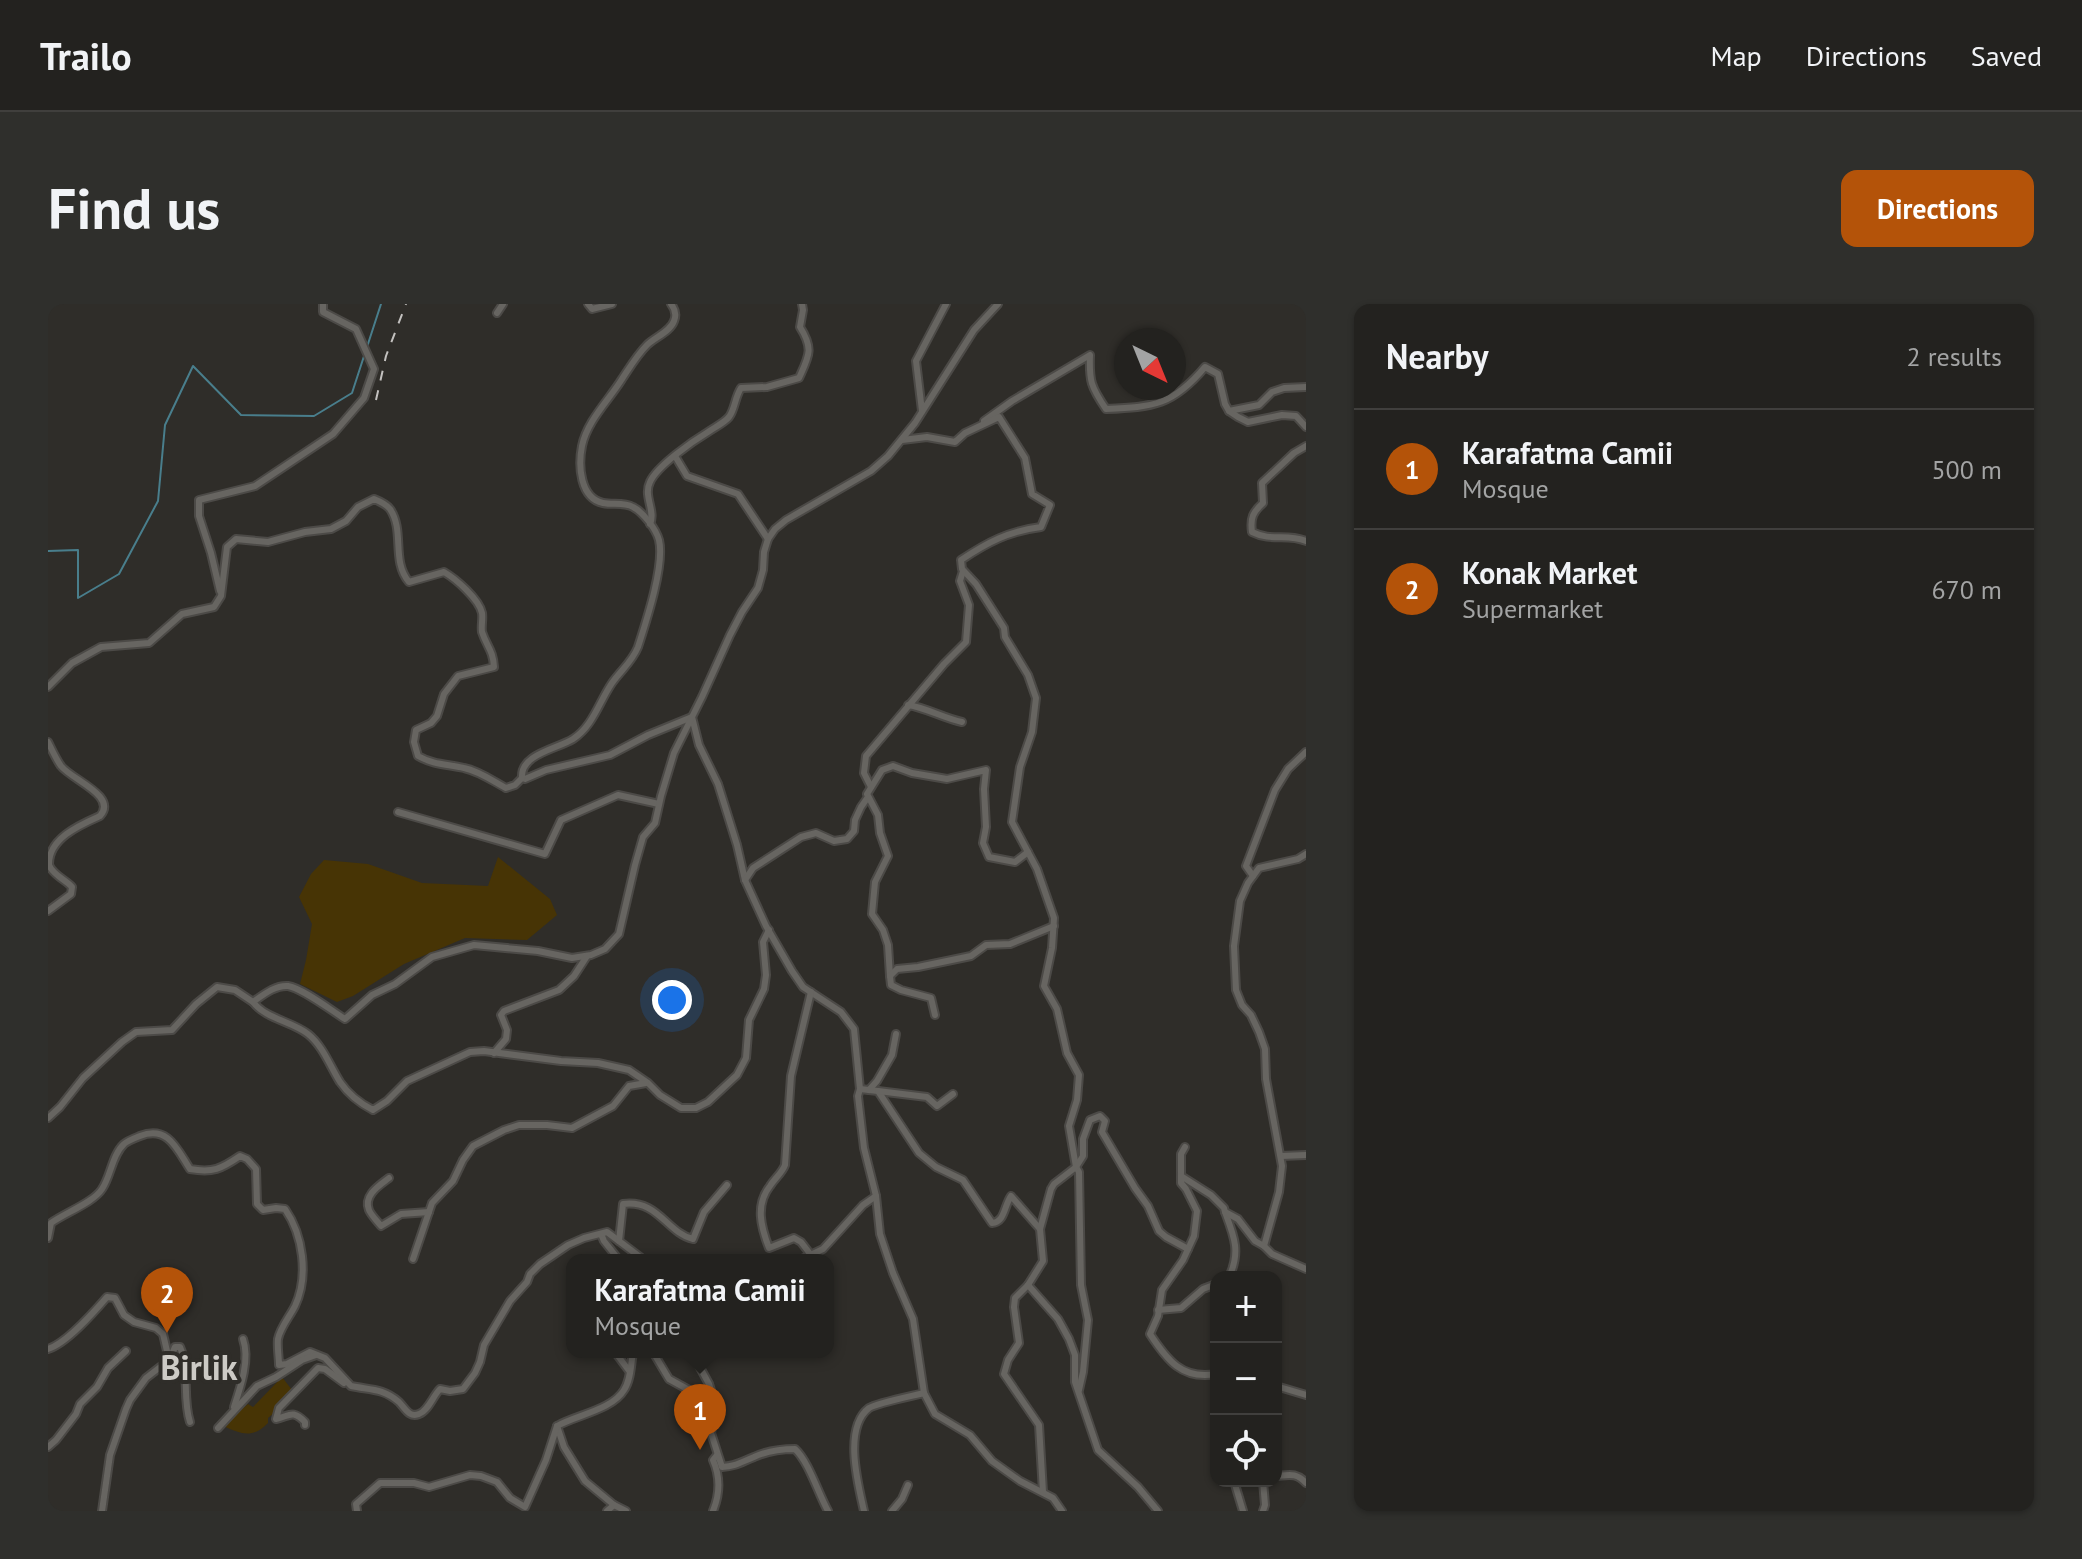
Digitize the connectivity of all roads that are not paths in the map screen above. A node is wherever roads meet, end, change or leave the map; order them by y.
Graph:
1 (323, 304) edge
2 (503, 304) edge
3 (588, 304) edge
4 (612, 304) edge
5 (671, 304) edge
6 (802, 304) edge
7 (946, 304) edge
8 (998, 304) edge
9 (497, 313) dead end
10 (1306, 387) edge
11 (922, 411) junction
12 (1229, 411) junction
13 (1306, 427) edge
14 (971, 430) junction
15 (902, 440) junction
16 (1306, 446) edge
17 (675, 456) junction
18 (650, 524) junction
19 (768, 539) junction
20 (1306, 541) edge
21 (963, 571) junction
22 (221, 596) junction
23 (48, 687) edge
24 (908, 705) junction
25 (692, 717) junction
26 (962, 722) dead end
27 (48, 742) edge
28 (1306, 752) edge
29 (522, 778) junction
30 (871, 787) junction
31 (868, 797) junction
32 (659, 804) junction
33 (398, 812) dead end
34 (1028, 852) junction
35 (1306, 854) edge
36 (1253, 876) junction
37 (745, 880) junction
38 (48, 911) edge
39 (1054, 926) junction
40 (769, 930) junction
41 (587, 956) junction
42 (890, 976) junction
43 (811, 992) junction
44 (253, 1002) junction
45 (935, 1015) dead end
46 (896, 1034) dead end
47 (494, 1053) junction
48 (648, 1083) junction
49 (860, 1089) junction
50 (869, 1090) junction
51 (878, 1091) junction
52 (953, 1094) dead end
53 (48, 1118) edge
54 (1185, 1147) dead end
55 (1306, 1155) edge
56 (1281, 1156) junction
57 (1076, 1167) junction
58 (1181, 1176) junction
59 (389, 1178) dead end
60 (727, 1185) dead end
61 (876, 1196) junction
62 (429, 1212) junction
63 (1225, 1212) junction
64 (1040, 1229) junction
65 (601, 1234) junction
66 (48, 1238) edge
67 (619, 1241) junction
68 (1264, 1246) junction
69 (1188, 1249) junction
70 (614, 1254) edge
71 (636, 1254) edge
72 (810, 1254) edge
73 (813, 1254) edge
74 (413, 1259) dead end
75 (1306, 1269) edge
76 (1232, 1271) edge
77 (1028, 1285) junction
78 (1210, 1286) edge
79 (1158, 1310) junction
80 (243, 1339) dead end
81 (48, 1349) edge
82 (126, 1351) dead end
83 (316, 1355) junction
84 (620, 1358) edge
85 (632, 1358) edge
86 (657, 1358) edge
87 (693, 1358) edge
88 (164, 1364) junction
89 (630, 1372) junction
90 (1210, 1375) edge
91 (351, 1386) junction
92 (1282, 1388) edge
93 (1079, 1390) junction
94 (924, 1393) junction
95 (1306, 1395) edge
96 (233, 1410) junction
97 (190, 1422) dead end
98 (305, 1425) dead end
99 (557, 1426) junction
100 (218, 1428) dead end
101 (711, 1433) junction
102 (48, 1447) edge
103 (717, 1455) junction
104 (1282, 1475) edge
105 (1306, 1483) edge
106 (908, 1485) dead end
107 (1236, 1487) edge
108 (1264, 1487) edge
109 (1043, 1492) junction
110 (614, 1505) junction
111 (102, 1511) edge
112 (357, 1511) edge
113 (607, 1511) edge
114 (626, 1511) edge
115 (713, 1511) edge
116 (828, 1511) edge
117 (864, 1511) edge
118 (892, 1511) edge
119 (1062, 1511) edge
120 (1158, 1511) edge
121 (1243, 1511) edge
122 (1263, 1511) edge

1 - 22 street
2 - 9 street
3 - 4 street
5 - 18 street
6 - 17 street
7 - 11 street
8 - 11 street
10 - 12 street
11 - 15 street
12 - 13 street
12 - 14 street
14 - 15 street
14 - 21 street
15 - 19 street
16 - 20 street
17 - 18 street
17 - 19 street
18 - 29 street
19 - 25 street
21 - 24 street
21 - 34 street
22 - 23 street
22 - 29 street
24 - 26 street
24 - 30 street
25 - 29 street
25 - 32 street
25 - 37 street
27 - 38 street
28 - 36 street
30 - 31 street
30 - 34 street
31 - 37 street
31 - 42 street
32 - 33 street
32 - 41 street
34 - 39 street
35 - 36 street
36 - 56 street
37 - 40 street
39 - 42 street
39 - 57 street
40 - 43 street
40 - 48 street
41 - 44 street
41 - 47 street
42 - 45 street
43 - 49 street
43 - 72 street
44 - 47 street
44 - 53 street
46 - 50 street
47 - 48 street
48 - 62 street
49 - 50 street
49 - 61 street
50 - 51 street
51 - 52 street
51 - 64 street
54 - 58 street
55 - 56 street
56 - 68 street
57 - 64 street
57 - 69 street
57 - 93 street
58 - 63 street
58 - 69 street
59 - 62 street
60 - 67 street
61 - 73 street
61 - 94 street
62 - 74 street
63 - 68 street
63 - 76 street
64 - 77 street
65 - 67 street
65 - 70 street
65 - 91 street
66 - 83 street
67 - 71 street
68 - 75 street
69 - 79 street
77 - 93 street
77 - 109 street
78 - 79 street
79 - 90 street
80 - 96 street
81 - 88 street
82 - 102 street
83 - 91 street
83 - 96 street
84 - 89 street
85 - 89 street
86 - 101 street
87 - 101 street
88 - 97 street
88 - 111 street
89 - 99 street
91 - 98 street
92 - 95 street
93 - 120 street
94 - 109 street
94 - 117 street
96 - 100 street
99 - 110 street
99 - 112 street
101 - 103 street
103 - 115 street
103 - 116 street
104 - 105 street
106 - 118 street
107 - 121 street
108 - 122 street
109 - 119 street
110 - 113 street
110 - 114 street

